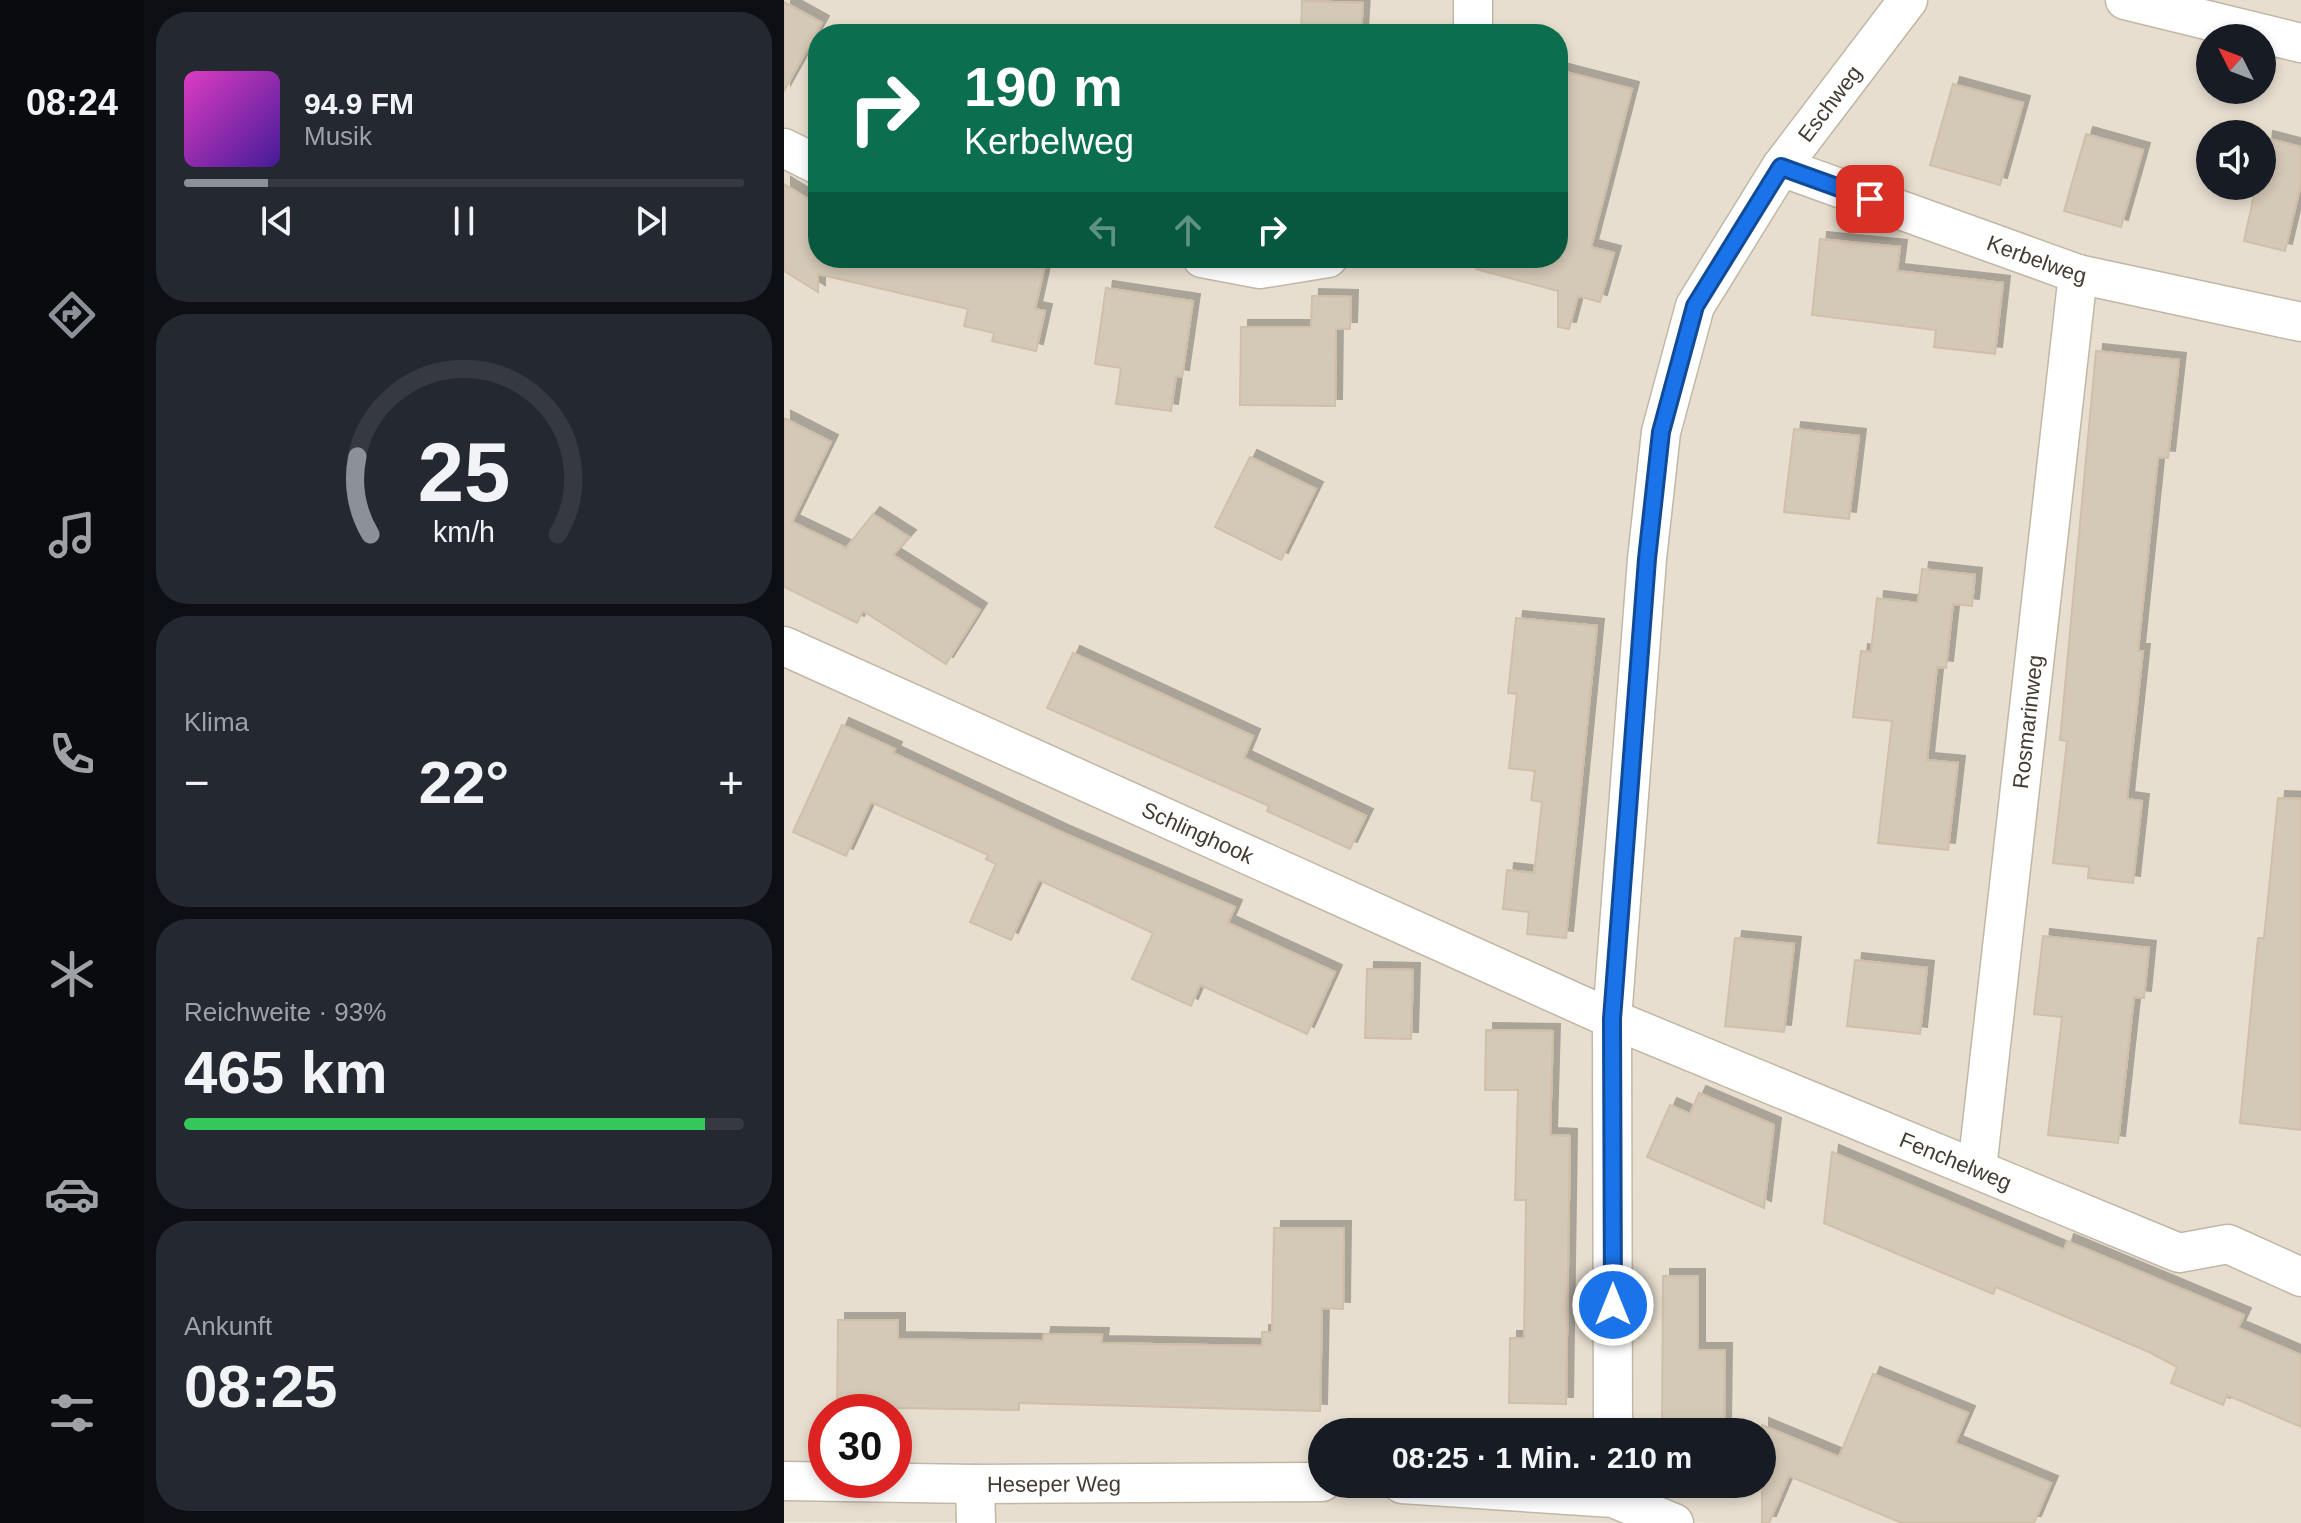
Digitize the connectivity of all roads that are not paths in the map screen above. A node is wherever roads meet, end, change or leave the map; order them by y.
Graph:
1 (1473, 0) edge
2 (1908, 0) edge
3 (2125, 0) edge
4 (1473, 24) edge
5 (2301, 43) edge
6 (784, 148) edge
7 (808, 160) edge
8 (1781, 167) junction
9 (2078, 274) junction
10 (2301, 322) edge
11 (784, 646) edge
12 (1612, 1019) junction
13 (1977, 1169) junction
14 (2301, 1277) edge
15 (1613, 1418) edge
16 (784, 1481) edge
17 (1308, 1482) edge
18 (975, 1484) junction
19 (1626, 1498) edge
20 (976, 1523) edge
21 (1674, 1523) edge

1 - 4 street
2 - 8 street, Eschweg
3 - 5 street
6 - 7 street
8 - 9 street, Kerbelweg
8 - 12 street, Eschweg
9 - 10 street, Kerbelweg
9 - 13 street, Rosmarinweg
11 - 12 street, Schlinghook
12 - 13 street, Fenchelweg
12 - 15 street, Eschweg
13 - 14 street, Fenchelweg
16 - 18 street, Heseper Weg
17 - 18 street, Heseper Weg
18 - 20 street
19 - 21 street

